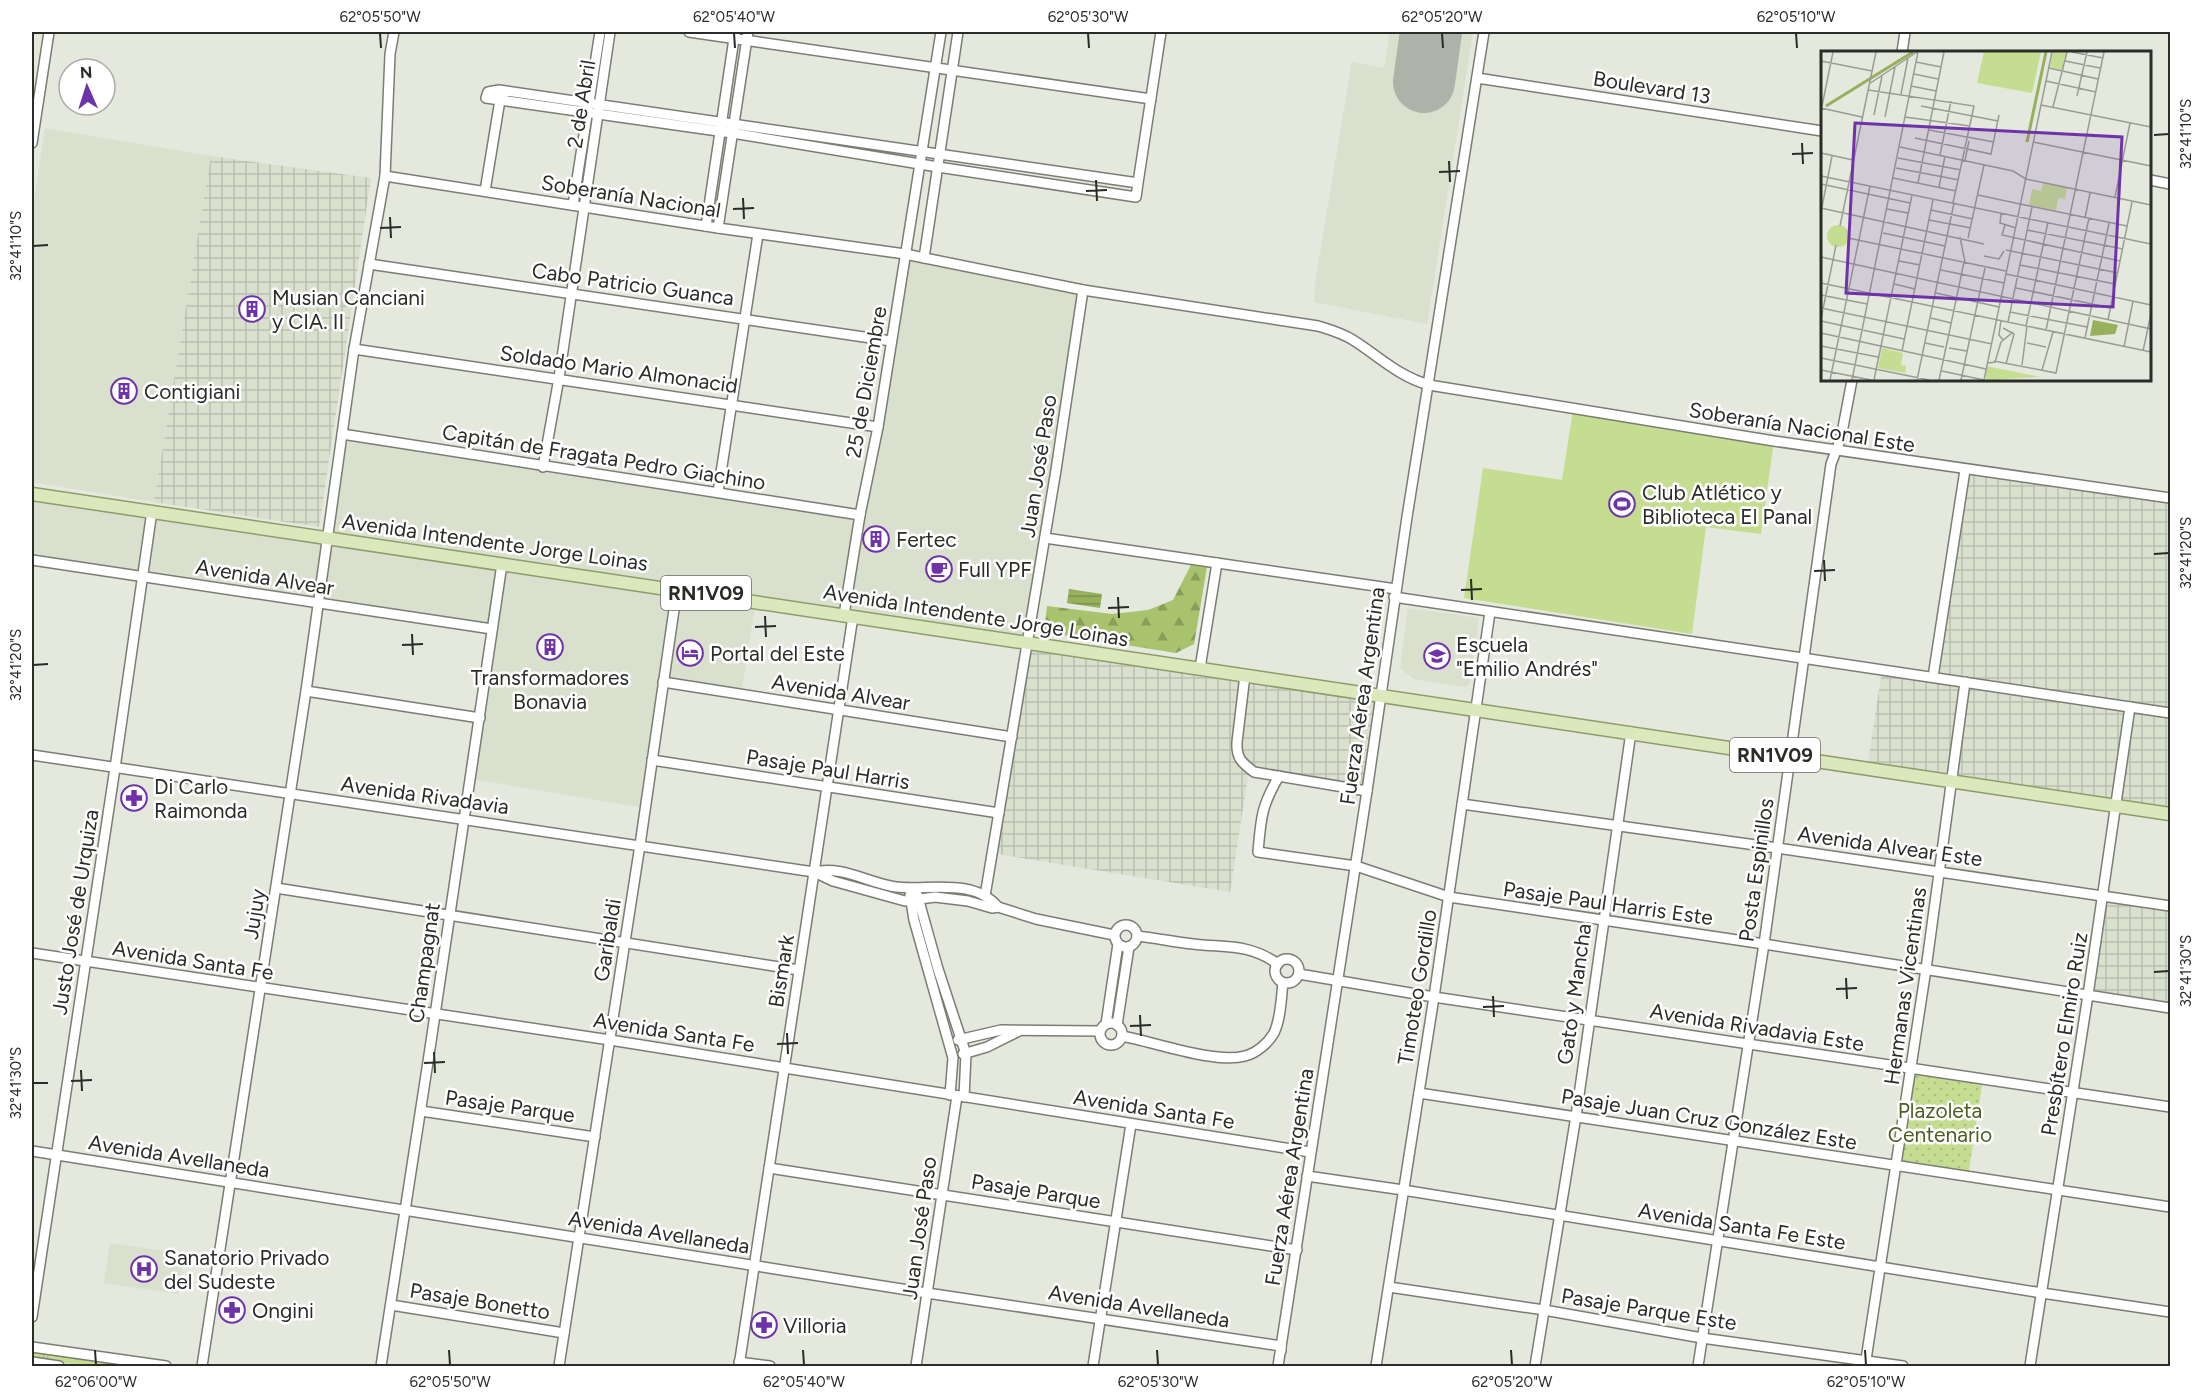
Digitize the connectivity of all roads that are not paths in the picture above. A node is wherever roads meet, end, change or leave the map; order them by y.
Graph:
1 (49, 32) edge
2 (394, 32) edge
3 (600, 32) edge
4 (610, 32) edge
5 (689, 32) edge
6 (942, 32) edge
7 (958, 32) edge
8 (1161, 32) edge
9 (1484, 32) edge
10 (1905, 32) edge
11 (735, 35) edge
12 (747, 36) edge
13 (1902, 51) edge
14 (936, 66) junction
15 (952, 69) junction
16 (1477, 78) junction
17 (506, 91) junction
18 (1151, 99) junction
19 (500, 100) junction
20 (588, 107) junction
21 (599, 109) junction
22 (721, 127) junction
23 (733, 129) junction
24 (1821, 131) edge
25 (32, 143) edge
26 (922, 152) junction
27 (940, 153) junction
28 (920, 164) junction
29 (938, 167) junction
30 (385, 176) junction
31 (2151, 180) edge
32 (1138, 183) junction
33 (2170, 184) edge
34 (485, 191) junction
35 (573, 205) junction
36 (583, 207) junction
37 (706, 226) junction
38 (718, 228) junction
39 (758, 234) junction
40 (905, 254) junction
41 (924, 258) junction
42 (369, 264) junction
43 (1083, 290) junction
44 (572, 292) junction
45 (743, 318) junction
46 (891, 341) junction
47 (354, 350) junction
48 (559, 378) junction
49 (1851, 381) edge
50 (1429, 385) junction
51 (730, 404) junction
52 (878, 427) junction
53 (342, 434) junction
54 (1835, 449) junction
55 (543, 467) junction
56 (1965, 470) junction
57 (718, 492) junction
58 (32, 494) edge
59 (2170, 495) edge
60 (152, 511) junction
61 (860, 515) junction
62 (329, 537) junction
63 (1045, 538) junction
64 (32, 560) edge
65 (1217, 563) junction
66 (502, 564) junction
67 (142, 577) junction
68 (677, 589) junction
69 (1395, 593) junction
70 (319, 604) junction
71 (1490, 612) junction
72 (849, 616) junction
73 (492, 629) junction
74 (1027, 644) junction
75 (1804, 659) junction
76 (1200, 668) junction
77 (1245, 675) junction
78 (1933, 677) junction
79 (663, 682) junction
80 (1965, 682) junction
81 (306, 691) junction
82 (1380, 696) junction
83 (2130, 707) junction
84 (1476, 710) junction
85 (839, 711) junction
86 (2170, 713) edge
87 (480, 718) junction
88 (1631, 732) junction
89 (1012, 737) junction
90 (32, 755) edge
91 (1790, 758) junction
92 (652, 760) junction
93 (115, 768) junction
94 (1279, 776) junction
95 (1952, 782) junction
96 (827, 788) junction
97 (1367, 791) junction
98 (291, 793) junction
99 (1462, 804) junction
100 (2116, 806) junction
101 (999, 813) junction
102 (2170, 814) edge
103 (464, 818) junction
104 (1618, 826) junction
105 (640, 845) junction
106 (1777, 848) junction
107 (1356, 866) junction
108 (814, 872) junction
109 (1939, 872) junction
110 (912, 887) junction
111 (276, 888) junction
112 (984, 896) junction
113 (2103, 896) junction
114 (1449, 897) junction
115 (914, 900) junction
116 (2170, 906) edge
117 (998, 907) junction
118 (449, 914) junction
119 (1602, 921) junction
120 (1137, 936) junction
121 (1116, 940) junction
122 (625, 941) junction
123 (1764, 944) junction
124 (1129, 947) junction
125 (32, 953) edge
126 (84, 962) junction
127 (1278, 964) junction
128 (1926, 969) junction
129 (799, 970) junction
130 (1299, 974) junction
131 (1338, 981) junction
132 (1283, 983) junction
133 (261, 988) junction
134 (2088, 995) junction
135 (1434, 997) junction
136 (2170, 1008) edge
137 (436, 1014) junction
138 (1588, 1019) junction
139 (1117, 1025) junction
140 (1103, 1028) junction
141 (1019, 1031) junction
142 (1122, 1036) junction
143 (962, 1039) junction
144 (610, 1040) junction
145 (950, 1042) junction
146 (1748, 1044) junction
147 (966, 1054) junction
148 (952, 1056) junction
149 (784, 1068) junction
150 (1911, 1068) junction
151 (1419, 1093) junction
152 (2073, 1094) junction
153 (957, 1096) junction
154 (2170, 1107) edge
155 (421, 1111) junction
156 (1575, 1116) junction
157 (1131, 1124) junction
158 (595, 1137) junction
159 (1735, 1141) junction
160 (32, 1151) edge
161 (1310, 1152) junction
162 (57, 1155) junction
163 (1896, 1166) junction
164 (769, 1168) junction
165 (1307, 1176) junction
166 (231, 1182) junction
167 (1403, 1190) junction
168 (2058, 1191) junction
169 (942, 1195) junction
170 (2170, 1207) edge
171 (406, 1209) junction
172 (1559, 1214) junction
173 (1115, 1221) junction
174 (579, 1238) junction
175 (1718, 1241) junction
176 (1297, 1250) junction
177 (754, 1266) junction
178 (1880, 1266) junction
179 (1389, 1287) junction
180 (927, 1293) junction
181 (2042, 1293) junction
182 (390, 1305) junction
183 (1544, 1310) junction
184 (2170, 1312) edge
185 (32, 1317) edge
186 (1101, 1318) junction
187 (564, 1333) junction
188 (1702, 1338) junction
189 (1281, 1346) junction
190 (32, 1347) edge
191 (32, 1362) edge
192 (739, 1364) edge
193 (1866, 1364) edge
194 (59, 1366) edge
195 (166, 1366) edge
196 (202, 1366) edge
197 (381, 1366) edge
198 (559, 1366) edge
199 (770, 1366) edge
200 (916, 1366) edge
201 (1093, 1366) edge
202 (1280, 1366) edge
203 (1376, 1366) edge
204 (1535, 1366) edge
205 (1698, 1366) edge
206 (1903, 1366) edge
207 (2030, 1366) edge

1 - 25 street
2 - 30 street, Jujuy
3 - 20 street, 2 de Abril
4 - 21 street, 2 de Abril
5 - 11 street
6 - 14 street, 25 de Diciembre
7 - 15 street
8 - 18 street
9 - 16 street, Fuerza Aérea Argentina
10 - 13 street
11 - 12 street
11 - 22 street
12 - 14 street
12 - 23 street
14 - 15 street
14 - 26 street, 25 de Diciembre
15 - 18 street
15 - 27 street
16 - 24 street, Boulevard 13
16 - 50 street, Fuerza Aérea Argentina
17 - 19 street
17 - 19 street
17 - 20 street
18 - 32 street
19 - 20 street
19 - 34 street
20 - 21 street
20 - 35 street, 2 de Abril
21 - 22 street
21 - 36 street, 2 de Abril
22 - 23 street
22 - 37 street
23 - 26 street
23 - 28 street
23 - 38 street
26 - 27 street
26 - 28 street, 25 de Diciembre
27 - 29 street
27 - 32 street
28 - 29 street
28 - 40 street, 25 de Diciembre
29 - 32 street
29 - 41 street
30 - 34 street, Soberanía Nacional
30 - 42 street, Jujuy
31 - 33 street
34 - 35 street, Soberanía Nacional
35 - 36 street, Soberanía Nacional
36 - 37 street, Soberanía Nacional
36 - 44 street, 2 de Abril
37 - 38 street, Soberanía Nacional
38 - 39 street, Soberanía Nacional
39 - 40 street, Soberanía Nacional
39 - 45 street
40 - 41 street, Soberanía Nacional
40 - 46 street, 25 de Diciembre
41 - 43 street, Soberanía Nacional
42 - 44 street, Cabo Patricio Guanca
42 - 47 street, Jujuy
43 - 50 street, Soberanía Nacional Este
43 - 63 street, Juan José Paso
44 - 45 street, Cabo Patricio Guanca
44 - 48 street, 2 de Abril
45 - 46 street, Cabo Patricio Guanca
45 - 51 street
46 - 52 street, 25 de Diciembre
47 - 48 street, Soldado Mario Almonacid
47 - 53 street, Jujuy
48 - 51 street, Soldado Mario Almonacid
48 - 55 street, 2 de Abril
49 - 54 street, Posta Espinillos
50 - 54 street, Soberanía Nacional Este
50 - 69 street, Fuerza Aérea Argentina
51 - 52 street, Soldado Mario Almonacid
51 - 57 street
52 - 61 street, 25 de Diciembre
53 - 55 street, Capitán de Fragata Pedro Giachino
53 - 62 street, Jujuy
54 - 56 street, Soberanía Nacional Este
54 - 75 street, Posta Espinillos
55 - 57 street, Capitán de Fragata Pedro Giachino
56 - 59 street, Soberanía Nacional Este
56 - 78 street
57 - 61 street, Capitán de Fragata Pedro Giachino
58 - 60 main road, Avenida Intendente Jorge Loinas / RN1V09
60 - 62 main road, Avenida Intendente Jorge Loinas / RN1V09
60 - 67 street, Justo José de Urquiza
61 - 72 street, 25 de Diciembre
62 - 66 main road, Avenida Intendente Jorge Loinas / RN1V09
62 - 70 street, Jujuy
63 - 65 street
63 - 74 street, Juan José Paso
64 - 67 street, Avenida Alvear
65 - 69 street
65 - 76 street
66 - 68 main road, Avenida Intendente Jorge Loinas / RN1V09
66 - 73 street, Champagnat
67 - 70 street, Avenida Alvear
67 - 93 street, Justo José de Urquiza
68 - 72 main road, Avenida Intendente Jorge Loinas / RN1V09
68 - 79 street, Garibaldi
69 - 71 street
69 - 82 street, Fuerza Aérea Argentina
70 - 73 street, Avenida Alvear
70 - 81 street, Jujuy
71 - 75 street
71 - 84 street, Timoteo Gordillo
72 - 74 main road, Avenida Intendente Jorge Loinas / RN1V09
72 - 85 street, Bismark
73 - 87 street, Champagnat
74 - 76 main road, Avenida Intendente Jorge Loinas / RN1V09
74 - 89 street, Juan José Paso
75 - 78 street
75 - 91 street, Posta Espinillos
76 - 77 main road, Avenida Intendente Jorge Loinas / RN1V09
77 - 82 main road, Avenida Intendente Jorge Loinas / RN1V09
77 - 94 street
78 - 80 street
79 - 85 street, Avenida Alvear
79 - 92 street, Garibaldi
80 - 83 street
80 - 95 street, Hermanas Vicentinas
81 - 87 street
81 - 98 street, Jujuy
82 - 84 main road, RN1V09
82 - 97 street, Fuerza Aérea Argentina
83 - 86 street
83 - 100 street, Presbítero Elmiro Ruiz
84 - 88 main road, RN1V09
84 - 99 street, Timoteo Gordillo
85 - 89 street, Avenida Alvear
85 - 96 street, Bismark
87 - 103 street, Champagnat
88 - 91 main road, RN1V09
88 - 104 street, Gato y Mancha
89 - 101 street, Juan José Paso
90 - 93 street, Avenida Rivadavia
91 - 95 main road, RN1V09
91 - 106 street, Posta Espinillos
92 - 96 street, Pasaje Paul Harris
92 - 105 street, Garibaldi
93 - 98 street, Avenida Rivadavia
93 - 126 street, Justo José de Urquiza
94 - 97 street
94 - 107 street, Pasaje Paul Harris Este
95 - 100 main road, RN1V09
95 - 109 street, Hermanas Vicentinas
96 - 101 street, Pasaje Paul Harris
96 - 108 street, Bismark
97 - 107 street, Fuerza Aérea Argentina
98 - 103 street, Avenida Rivadavia
98 - 111 street, Jujuy
99 - 104 street, Avenida Alvear Este
99 - 114 street, Timoteo Gordillo
100 - 102 main road, RN1V09
100 - 113 street, Presbítero Elmiro Ruiz
101 - 112 street, Juan José Paso
103 - 105 street, Avenida Rivadavia
103 - 118 street, Champagnat
104 - 106 street, Avenida Alvear Este
104 - 119 street, Gato y Mancha
105 - 108 street, Avenida Rivadavia
105 - 122 street, Garibaldi
106 - 109 street, Avenida Alvear Este
106 - 123 street, Posta Espinillos
107 - 114 street, Pasaje Paul Harris Este
107 - 131 street, Fuerza Aérea Argentina
108 - 110 street, Avenida Rivadavia
108 - 115 street, Avenida Rivadavia
108 - 129 street, Bismark
109 - 113 street, Avenida Alvear Este
109 - 128 street, Hermanas Vicentinas
110 - 112 street, Avenida Rivadavia
110 - 115 street, Juan José Paso
111 - 118 street
111 - 133 street, Jujuy
112 - 117 street, Avenida Rivadavia
113 - 116 street, Avenida Alvear Este
113 - 134 street, Presbítero Elmiro Ruiz
114 - 119 street, Pasaje Paul Harris Este
114 - 135 street, Timoteo Gordillo
115 - 117 street, Avenida Rivadavia
115 - 143 street, Juan José Paso
115 - 145 street, Juan José Paso
117 - 121 street, Avenida Rivadavia
118 - 122 street
118 - 137 street, Champagnat
119 - 123 street, Pasaje Paul Harris Este
119 - 138 street, Gato y Mancha
120 - 121 street, Avenida Rivadavia
120 - 124 street
120 - 127 street, Avenida Rivadavia
121 - 124 street, Avenida Rivadavia
121 - 140 street
122 - 129 street
122 - 144 street, Garibaldi
123 - 128 street, Pasaje Paul Harris Este
123 - 146 street, Posta Espinillos
124 - 139 street
125 - 126 street, Avenida Santa Fe
126 - 133 street, Avenida Santa Fe
126 - 162 street, Justo José de Urquiza
127 - 130 street, Avenida Rivadavia
127 - 132 street
128 - 134 street, Pasaje Paul Harris Este
128 - 150 street, Hermanas Vicentinas
129 - 149 street, Bismark
130 - 131 street, Avenida Rivadavia
130 - 132 street
131 - 135 street, Avenida Rivadavia Este
131 - 161 street, Fuerza Aérea Argentina
132 - 142 street
133 - 137 street, Avenida Santa Fe
133 - 166 street, Jujuy
134 - 136 street, Pasaje Paul Harris Este
134 - 152 street, Presbítero Elmiro Ruiz
135 - 138 street, Avenida Rivadavia Este
135 - 151 street, Timoteo Gordillo
137 - 144 street, Avenida Santa Fe
137 - 155 street, Champagnat
138 - 146 street, Avenida Rivadavia Este
138 - 156 street, Gato y Mancha
139 - 140 street
139 - 142 street
140 - 141 street
140 - 142 street
141 - 143 street
141 - 147 street
143 - 145 street
143 - 147 street, Juan José Paso
144 - 149 street, Avenida Santa Fe
144 - 158 street, Garibaldi
145 - 148 street, Juan José Paso
146 - 150 street, Avenida Rivadavia Este
146 - 159 street, Posta Espinillos
147 - 148 street
147 - 153 street, Juan José Paso
148 - 153 street, Juan José Paso
149 - 153 street, Avenida Santa Fe
149 - 164 street, Bismark
150 - 152 street, Avenida Rivadavia Este
150 - 163 street, Hermanas Vicentinas
151 - 156 street, Pasaje Juan Cruz González Este
151 - 167 street, Timoteo Gordillo
152 - 154 street, Avenida Rivadavia Este
152 - 168 street, Presbítero Elmiro Ruiz
153 - 157 street, Avenida Santa Fe
153 - 169 street, Juan José Paso
155 - 158 street, Pasaje Parque
155 - 171 street, Champagnat
156 - 159 street, Pasaje Juan Cruz González Este
156 - 172 street, Gato y Mancha
157 - 161 street, Avenida Santa Fe
157 - 173 street
158 - 174 street, Garibaldi
159 - 163 street, Pasaje Juan Cruz González Este
159 - 175 street, Posta Espinillos
160 - 162 street, Avenida Avellaneda
161 - 165 street, Fuerza Aérea Argentina
162 - 166 street, Avenida Avellaneda
162 - 185 street, Justo José de Urquiza
163 - 168 street, Pasaje Juan Cruz González Este
163 - 178 street, Hermanas Vicentinas
164 - 169 street, Pasaje Parque
164 - 177 street, Bismark
165 - 167 street, Avenida Santa Fe Este
165 - 176 street, Fuerza Aérea Argentina
166 - 171 street, Avenida Avellaneda
166 - 196 street, Jujuy
167 - 172 street, Avenida Santa Fe Este
167 - 179 street, Timoteo Gordillo
168 - 170 street, Pasaje Juan Cruz González Este
168 - 181 street, Presbítero Elmiro Ruiz
169 - 173 street, Pasaje Parque
169 - 180 street, Juan José Paso
171 - 174 street, Avenida Avellaneda
171 - 182 street, Champagnat
172 - 175 street, Avenida Santa Fe Este
172 - 183 street, Gato y Mancha
173 - 176 street, Pasaje Parque
173 - 186 street
174 - 177 street, Avenida Avellaneda
174 - 187 street, Garibaldi
175 - 178 street, Avenida Santa Fe Este
175 - 188 street, Posta Espinillos
176 - 189 street, Fuerza Aérea Argentina
177 - 180 street, Avenida Avellaneda
177 - 192 street, Bismark
178 - 181 street, Avenida Santa Fe Este
178 - 193 street, Hermanas Vicentinas
179 - 183 street, Pasaje Parque Este
179 - 203 street, Timoteo Gordillo
180 - 186 street, Avenida Avellaneda
180 - 200 street, Juan José Paso
181 - 184 street, Avenida Santa Fe Este
181 - 207 street, Presbítero Elmiro Ruiz
182 - 187 street, Pasaje Bonetto
182 - 197 street, Champagnat
183 - 188 street, Pasaje Parque Este
183 - 204 street, Gato y Mancha
186 - 189 street, Avenida Avellaneda
186 - 201 street
187 - 198 street, Garibaldi
188 - 193 street, Pasaje Parque Este
188 - 205 street, Posta Espinillos
189 - 202 street, Fuerza Aérea Argentina
190 - 195 street
191 - 194 street
192 - 199 street
193 - 206 street, Pasaje Parque Este

